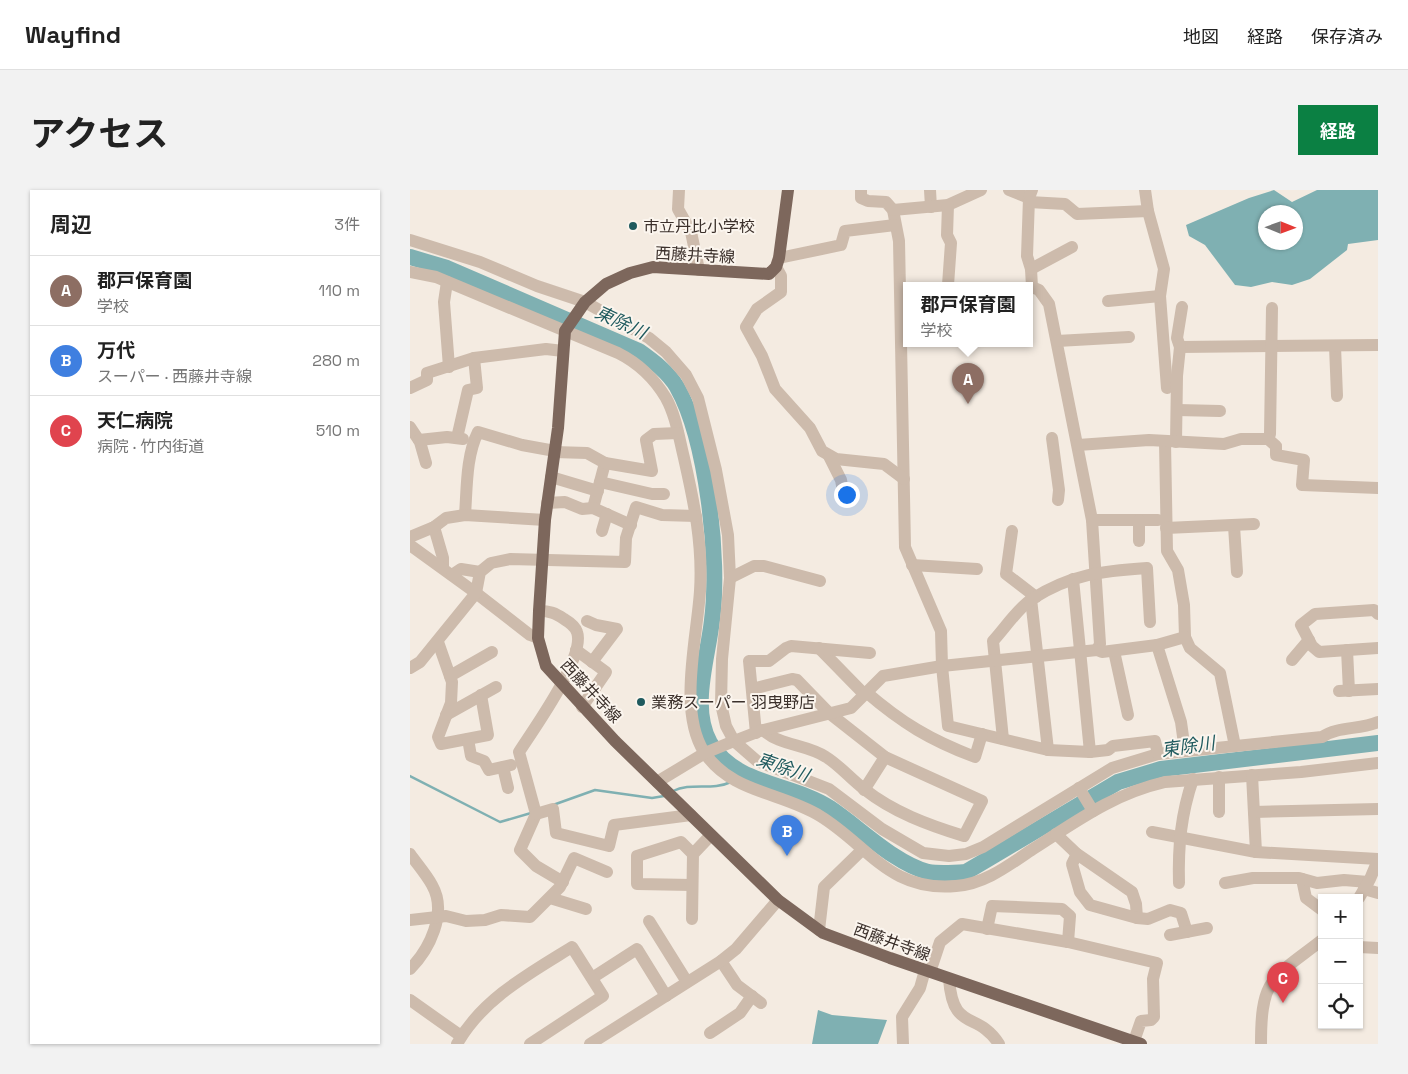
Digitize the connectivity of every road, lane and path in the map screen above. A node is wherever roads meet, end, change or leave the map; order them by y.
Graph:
1 (679, 190) edge
2 (788, 190) edge
3 (861, 190) edge
4 (930, 190) edge
5 (981, 190) edge
6 (1009, 190) edge
7 (1145, 190) edge
8 (1030, 197) edge
9 (948, 205) junction
10 (930, 207) junction
11 (893, 210) junction
12 (1148, 211) junction
13 (895, 225) junction
14 (410, 240) edge
15 (1072, 247) dead end
16 (778, 262) junction
17 (1031, 269) junction
18 (699, 270) junction
19 (410, 272) edge
20 (447, 282) junction
21 (903, 282) edge
22 (948, 282) edge
23 (1031, 282) edge
24 (1033, 288) edge
25 (1160, 296) junction
26 (1108, 301) dead end
27 (582, 305) junction
28 (1182, 307) dead end
29 (1272, 308) dead end
30 (565, 331) junction
31 (1129, 337) dead end
32 (1057, 341) junction
33 (1378, 345) edge
34 (1335, 346) junction
35 (904, 347) edge
36 (1180, 347) junction
37 (1272, 347) junction
38 (563, 351) junction
39 (474, 358) junction
40 (449, 367) junction
41 (410, 388) edge
42 (1167, 388) dead end
43 (1337, 396) dead end
44 (1177, 410) junction
45 (1220, 411) dead end
46 (410, 427) edge
47 (678, 433) junction
48 (457, 438) junction
49 (419, 440) junction
50 (1077, 440) junction
51 (474, 441) junction
52 (1170, 442) junction
53 (1272, 443) junction
54 (554, 451) junction
55 (829, 456) junction
56 (426, 463) dead end
57 (605, 463) junction
58 (551, 477) junction
59 (904, 479) junction
60 (599, 487) junction
61 (1378, 488) edge
62 (843, 491) dead end
63 (664, 494) dead end
64 (1058, 500) dead end
65 (547, 503) junction
66 (593, 508) junction
67 (606, 514) junction
68 (465, 515) junction
69 (696, 516) junction
70 (545, 520) junction
71 (1092, 520) junction
72 (1139, 520) junction
73 (1162, 524) junction
74 (630, 525) junction
75 (434, 527) junction
76 (602, 531) dead end
77 (1012, 531) dead end
78 (410, 537) edge
79 (1139, 541) dead end
80 (410, 546) edge
81 (542, 560) junction
82 (912, 565) junction
83 (978, 569) dead end
84 (448, 571) junction
85 (480, 572) junction
86 (1096, 572) junction
87 (1237, 572) dead end
88 (730, 578) junction
89 (1072, 579) junction
90 (820, 581) dead end
91 (476, 593) junction
92 (1034, 598) junction
93 (539, 611) junction
94 (1378, 614) edge
95 (587, 621) dead end
96 (1150, 622) dead end
97 (538, 638) junction
98 (1185, 638) junction
99 (1309, 640) junction
100 (438, 642) junction
101 (1157, 645) junction
102 (819, 648) junction
103 (1378, 648) edge
104 (576, 650) junction
105 (1097, 650) junction
106 (1346, 650) junction
107 (1080, 651) junction
108 (1114, 651) junction
109 (492, 652) dead end
110 (870, 653) dead end
111 (1036, 656) junction
112 (994, 660) junction
113 (1292, 660) dead end
114 (592, 662) junction
115 (942, 666) junction
116 (410, 668) edge
117 (450, 676) junction
118 (562, 686) junction
119 (496, 687) dead end
120 (1378, 689) edge
121 (752, 690) junction
122 (865, 693) junction
123 (481, 695) junction
124 (582, 706) junction
125 (829, 713) junction
126 (1128, 715) dead end
127 (446, 716) junction
128 (1378, 722) edge
129 (759, 731) junction
130 (982, 734) junction
131 (468, 739) junction
132 (1002, 739) junction
133 (734, 741) junction
134 (1235, 746) junction
135 (1048, 750) junction
136 (1184, 751) junction
137 (1090, 752) junction
138 (705, 753) junction
139 (1158, 754) junction
140 (885, 757) junction
141 (1378, 763) edge
142 (1252, 775) junction
143 (1219, 777) junction
144 (1193, 779) junction
145 (657, 782) junction
146 (508, 788) dead end
147 (864, 790) junction
148 (1080, 790) junction
149 (1092, 809) junction
150 (1378, 809) edge
151 (1219, 812) dead end
152 (1254, 812) junction
153 (536, 814) junction
154 (691, 815) junction
155 (1152, 832) dead end
156 (1056, 834) junction
157 (711, 835) junction
158 (1179, 838) junction
159 (862, 850) junction
160 (1256, 852) junction
161 (410, 854) edge
162 (693, 854) junction
163 (1077, 854) junction
164 (1378, 859) edge
165 (607, 872) dead end
166 (1302, 879) junction
167 (563, 882) junction
168 (1179, 883) dead end
169 (1225, 883) dead end
170 (692, 885) junction
171 (1364, 890) edge
172 (1378, 893) edge
173 (550, 898) junction
174 (778, 900) junction
175 (1318, 907) edge
176 (586, 909) dead end
177 (1137, 918) junction
178 (692, 919) dead end
179 (410, 920) edge
180 (436, 920) junction
181 (649, 921) dead end
182 (1207, 928) dead end
183 (987, 929) junction
184 (819, 930) junction
185 (1187, 932) junction
186 (1170, 935) dead end
187 (1068, 942) junction
188 (1318, 943) edge
189 (1363, 947) edge
190 (1378, 948) edge
191 (410, 960) edge
192 (721, 961) junction
193 (410, 969) edge
194 (927, 971) junction
195 (592, 978) junction
196 (949, 979) junction
197 (687, 982) junction
198 (666, 996) junction
199 (410, 1000) edge
200 (710, 1033) dead end
201 (459, 1040) edge
202 (1136, 1043) edge
203 (530, 1044) edge
204 (590, 1044) edge
205 (904, 1044) edge
206 (999, 1044) edge
207 (1261, 1044) edge

1 - 18 street
2 - 16 main road
3 - 11 street
4 - 10 street
5 - 9 street
6 - 8 street
7 - 12 street
8 - 12 street
8 - 17 street
9 - 10 street
9 - 22 street
10 - 11 street
11 - 13 street
12 - 25 street
13 - 16 street
13 - 21 street
14 - 27 street
15 - 17 street
16 - 18 main road, 西藤井寺線
16 - 55 street
17 - 23 street
18 - 27 main road, 西藤井寺線
19 - 20 street
20 - 30 street
20 - 40 street
24 - 32 street
25 - 26 street
25 - 42 street
27 - 30 main road, 西藤井寺線
27 - 88 street
28 - 36 street
29 - 37 street
30 - 38 main road, 西藤井寺線
30 - 47 street
31 - 32 street
32 - 50 street
33 - 34 street
34 - 37 street
34 - 43 street
35 - 59 street
36 - 37 street
36 - 44 street
37 - 53 street
38 - 39 street
38 - 54 main road, 西藤井寺線
39 - 40 street
39 - 48 street
40 - 41 street
44 - 45 street
44 - 52 street
46 - 49 street
47 - 57 street
47 - 69 street
48 - 49 street
48 - 51 street
49 - 56 street
50 - 52 street
50 - 64 street
50 - 71 street
51 - 54 street
51 - 68 street
52 - 53 street
52 - 73 street
53 - 61 street
54 - 57 street
54 - 58 main road, 西藤井寺線
55 - 59 street
55 - 62 street
57 - 60 street
58 - 60 street
58 - 65 main road, 西藤井寺線
59 - 82 street
60 - 63 street
60 - 66 street
65 - 66 street
65 - 70 main road, 西藤井寺線
66 - 67 street
67 - 74 street
67 - 76 street
68 - 70 street
68 - 75 street
69 - 74 street
69 - 138 street
70 - 81 main road, 西藤井寺線
71 - 72 street
71 - 86 street
72 - 73 street
72 - 79 street
73 - 87 street
73 - 98 street
74 - 81 street
75 - 78 street
75 - 84 street
77 - 92 street
80 - 84 street
81 - 85 street
81 - 93 main road, 西藤井寺線
82 - 83 street
82 - 115 street
84 - 85 street
84 - 91 street
85 - 91 street
86 - 89 street
86 - 96 street
86 - 105 street
88 - 90 street
88 - 133 street
89 - 92 street
89 - 107 street
91 - 97 street
91 - 100 street
92 - 111 street
92 - 112 street
93 - 97 main road, 西藤井寺線
93 - 104 street
94 - 99 street
95 - 114 street
97 - 118 main road, 西藤井寺線
98 - 101 street
98 - 134 street
99 - 106 street
99 - 113 street
100 - 116 street
100 - 117 street
101 - 108 street
101 - 136 street
102 - 110 street
102 - 121 street
102 - 122 street
103 - 106 street
104 - 114 street
104 - 118 street
105 - 107 street
105 - 108 street
106 - 120 street
107 - 111 street
107 - 137 street
108 - 126 street
109 - 117 street
111 - 112 street
111 - 135 street
112 - 115 street
112 - 132 street
114 - 124 street
115 - 122 street
115 - 130 street
117 - 127 street
118 - 124 main road, 西藤井寺線
118 - 153 street
119 - 123 street
121 - 125 street
121 - 129 street
122 - 125 street
122 - 130 street
123 - 127 street
123 - 131 street
124 - 145 main road, 西藤井寺線
125 - 129 street
125 - 140 street
127 - 131 street
128 - 134 street
129 - 133 street
129 - 147 street
130 - 132 street
131 - 146 street
132 - 135 street
133 - 138 street
133 - 148 street
134 - 136 street
135 - 137 street
136 - 139 street
137 - 139 street
138 - 145 street
138 - 159 street
139 - 148 street
140 - 147 street
140 - 147 street
141 - 142 street
142 - 143 street
142 - 152 street
143 - 144 street
143 - 151 street
144 - 149 street
144 - 158 street
145 - 154 main road, 西藤井寺線
148 - 149 street
149 - 156 street
150 - 152 street
152 - 160 street
153 - 154 street
153 - 167 street
154 - 157 main road, 西藤井寺線
155 - 158 street
156 - 159 street
156 - 163 street
157 - 162 street
157 - 174 main road, 西藤井寺線
158 - 160 street
158 - 168 street
159 - 184 street
160 - 164 street
161 - 180 street
162 - 170 street
162 - 170 street
163 - 177 street
163 - 177 street
164 - 171 street
165 - 167 street
166 - 169 street
166 - 171 street
166 - 175 street
167 - 173 street
170 - 178 street
171 - 172 street
173 - 176 street
173 - 180 street
174 - 184 main road, 西藤井寺線
174 - 192 street
177 - 185 street
179 - 180 street
180 - 191 street
180 - 193 street
181 - 197 street
182 - 185 street
183 - 187 street
183 - 187 street
183 - 194 street
184 - 194 main road, 西藤井寺線
185 - 186 street
187 - 202 street
188 - 207 street
189 - 190 street
192 - 197 street
192 - 200 street
194 - 196 main road, 西藤井寺線
194 - 205 street
195 - 198 street
195 - 201 street
195 - 203 street
196 - 202 main road, 西藤井寺線
196 - 206 street
197 - 198 street
198 - 204 street
199 - 201 street

